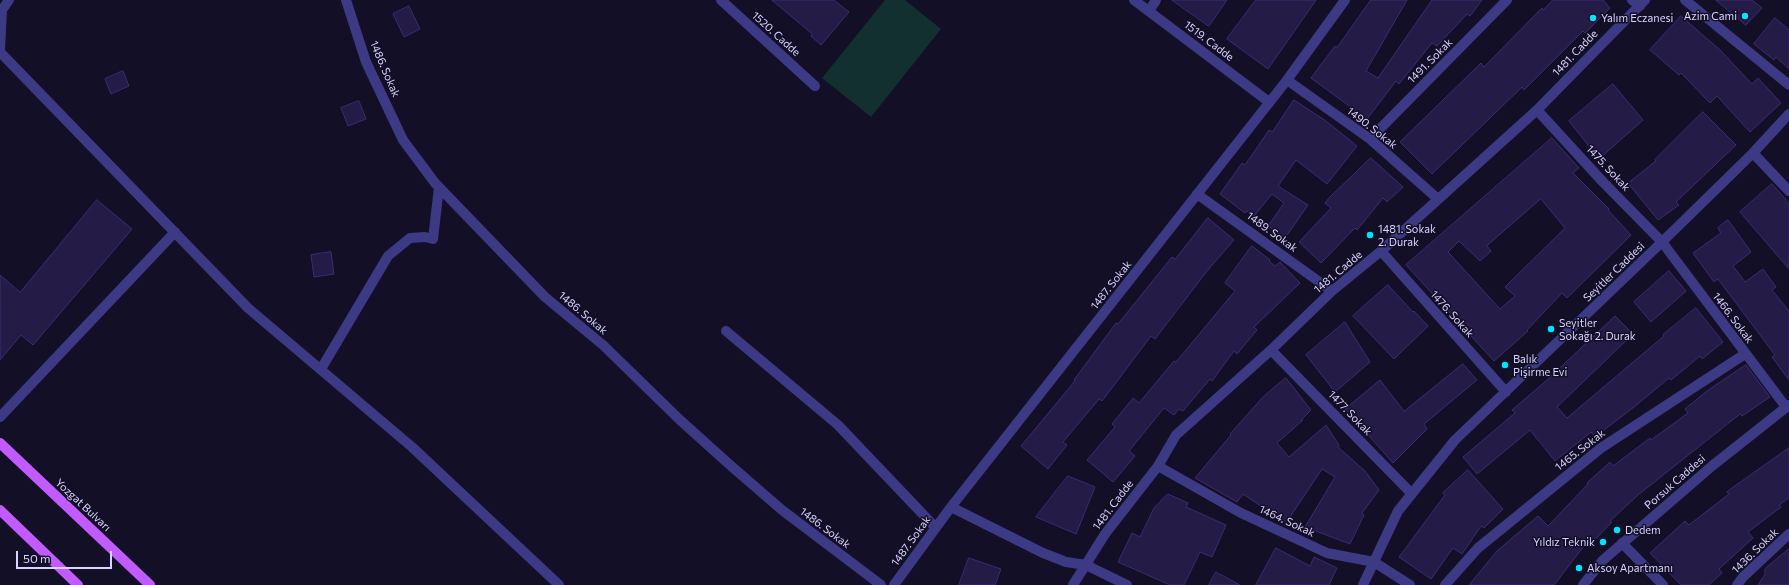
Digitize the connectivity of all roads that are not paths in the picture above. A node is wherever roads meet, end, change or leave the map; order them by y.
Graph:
1 (9, 0) edge
2 (346, 0) edge
3 (721, 0) edge
4 (1134, 0) edge
5 (1156, 0) edge
6 (1346, 0) edge
7 (1507, 0) edge
8 (1685, 0) edge
9 (1639, 2) edge
10 (732, 4) edge
11 (1148, 11) junction
12 (0, 51) edge
13 (1287, 80) junction
14 (1789, 85) edge
15 (815, 86) dead end
16 (1269, 102) junction
17 (1537, 110) junction
18 (1789, 114) edge
19 (1370, 139) junction
20 (1752, 153) junction
21 (438, 187) junction
22 (1789, 191) edge
23 (1197, 194) junction
24 (1438, 199) junction
25 (175, 232) junction
26 (1662, 242) junction
27 (1381, 251) junction
28 (1332, 291) junction
29 (726, 331) dead end
30 (1271, 350) junction
31 (1745, 354) junction
32 (321, 369) junction
33 (1506, 392) junction
34 (1787, 406) edge
35 (0, 417) edge
36 (0, 443) edge
37 (1158, 466) junction
38 (1412, 494) junction
39 (951, 507) junction
40 (0, 510) edge
41 (935, 527) junction
42 (1789, 534) edge
43 (1622, 543) junction
44 (1374, 562) junction
45 (1086, 565) junction
46 (78, 585) edge
47 (150, 585) edge
48 (559, 585) edge
49 (881, 585) edge
50 (894, 585) edge
51 (1073, 585) edge
52 (1127, 585) edge
53 (1363, 585) edge
54 (1410, 585) edge
55 (1445, 585) edge
56 (1583, 585) edge
57 (1663, 585) edge
58 (1737, 585) edge

1 - 12 street
2 - 21 street, 1486. Sokak
3 - 10 street, 1520. Cadde
4 - 11 street, 1519. Cadde
5 - 11 street
6 - 13 street, 1487. Sokak
7 - 19 street, 1491. Sokak
8 - 14 street
9 - 17 street, 1481. Cadde
10 - 15 street, 1520. Cadde
11 - 16 street, 1519. Cadde
12 - 25 street
13 - 16 street, 1487. Sokak
13 - 19 street, 1490. Sokak
16 - 23 street, 1487. Sokak
17 - 24 street, 1481. Cadde
17 - 26 street, 1475. Sokak
18 - 20 street, Seyitler Caddesi
19 - 24 street, 1490. Sokak
20 - 22 street
20 - 26 street, Seyitler Caddesi
21 - 32 street
21 - 49 street, 1486. Sokak
23 - 28 street, 1489. Sokak
23 - 39 street, 1487. Sokak
24 - 27 street, 1481. Cadde
25 - 32 street
25 - 35 street
26 - 31 street, 1466. Sokak
26 - 33 street, Seyitler Caddesi
27 - 28 street, 1481. Cadde
27 - 33 street, 1476. Sokak
28 - 30 street, 1481. Cadde
29 - 41 street
30 - 37 street, 1481. Cadde
30 - 38 street, 1477. Sokak
31 - 34 street, 1466. Sokak
31 - 55 street, 1465. Sokak
32 - 48 street
33 - 38 street, Seyitler Caddesi
34 - 43 street, Porsuk Caddesi
36 - 47 main road, Yozgat Bulvarı
37 - 44 street, 1464. Sokak
37 - 45 street, 1481. Cadde
38 - 44 street, Seyitler Caddesi
39 - 41 street, 1487. Sokak
39 - 45 street
40 - 46 main road
41 - 50 street, 1487. Sokak
42 - 58 street, 1436. Sokak
43 - 56 street, Porsuk Caddesi
43 - 57 street
44 - 53 street, Seyitler Caddesi
44 - 54 street, 1464. Sokak
45 - 51 street, 1481. Cadde
45 - 52 street

